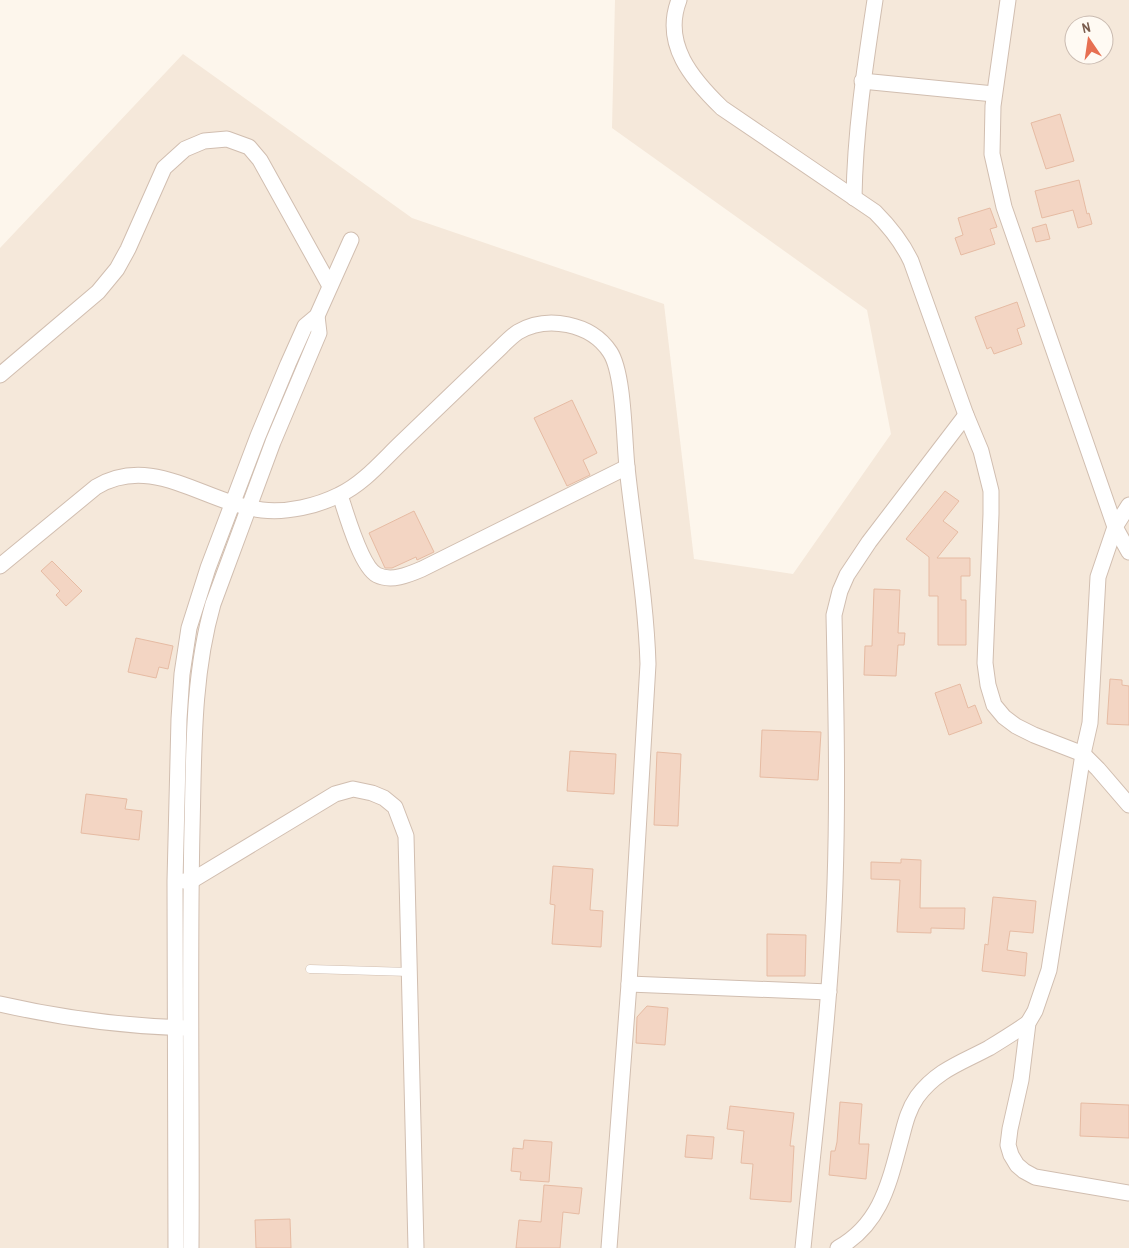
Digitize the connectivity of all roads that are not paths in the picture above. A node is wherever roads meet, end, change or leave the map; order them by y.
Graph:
1 (679, 0) edge
2 (875, 0) edge
3 (1008, 0) edge
4 (862, 81) junction
5 (994, 94) junction
6 (854, 198) junction
7 (351, 240) dead end
8 (330, 286) junction
9 (317, 316) junction
10 (0, 375) edge
11 (966, 415) junction
12 (627, 467) junction
13 (340, 495) junction
14 (233, 503) junction
15 (1129, 506) edge
16 (248, 507) junction
17 (1115, 527) junction
18 (1129, 552) edge
19 (0, 566) edge
20 (1083, 754) junction
21 (1129, 805) edge
22 (175, 881) junction
23 (191, 881) junction
24 (310, 969) dead end
25 (409, 972) junction
26 (629, 984) junction
27 (829, 992) junction
28 (0, 1004) edge
29 (1028, 1023) junction
30 (175, 1028) junction
31 (191, 1028) junction
32 (1129, 1193) edge
33 (176, 1248) edge
34 (191, 1248) edge
35 (416, 1248) edge
36 (609, 1248) edge
37 (803, 1248) edge
38 (838, 1248) edge

1 - 6 street
2 - 4 street
3 - 5 street
4 - 5 street
4 - 6 street
5 - 17 street
6 - 11 street
7 - 8 street
8 - 9 street
8 - 10 street
9 - 14 street
9 - 16 street
11 - 20 street
11 - 27 street
12 - 13 street
12 - 13 street
12 - 26 street
13 - 16 street
14 - 16 street
14 - 19 street
14 - 22 street
15 - 17 street
16 - 23 street
17 - 18 street
17 - 20 street
20 - 21 street
20 - 29 street
22 - 23 street
22 - 30 street
23 - 25 street
23 - 31 street
24 - 25 lane
25 - 35 street
26 - 27 street
26 - 36 street
27 - 37 street
28 - 30 street
29 - 32 street
29 - 38 street
30 - 31 street
30 - 33 street
31 - 34 street

